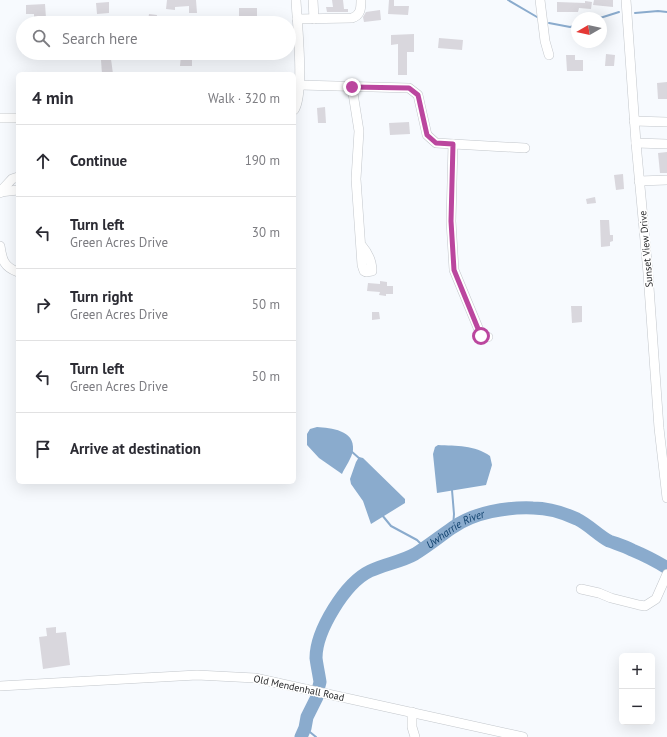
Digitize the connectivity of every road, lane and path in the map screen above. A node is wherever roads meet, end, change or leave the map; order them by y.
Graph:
1 (296, 0) edge
2 (313, 0) edge
3 (361, 0) edge
4 (540, 0) edge
5 (626, 0) edge
6 (297, 19) junction
7 (314, 19) junction
8 (549, 55) dead end
9 (300, 85) junction
10 (352, 87) junction
11 (296, 107) edge
12 (0, 118) edge
13 (16, 118) edge
14 (634, 121) junction
15 (667, 122) edge
16 (636, 143) junction
17 (453, 144) junction
18 (667, 144) edge
19 (525, 148) dead end
20 (16, 178) edge
21 (667, 180) edge
22 (639, 181) junction
23 (16, 190) edge
24 (0, 192) edge
25 (0, 246) edge
26 (362, 246) dead end
27 (16, 271) edge
28 (488, 337) dead end
29 (667, 498) edge
30 (667, 574) edge
31 (581, 589) dead end
32 (0, 686) edge
33 (412, 712) junction
34 (415, 737) edge
35 (523, 737) edge

1 - 6 street
2 - 7 street
3 - 7 street
4 - 8 street
5 - 14 street, Sunset View Drive
6 - 7 street
6 - 9 street
9 - 10 street
9 - 11 street
10 - 17 street
10 - 26 street
12 - 13 street
14 - 15 street
14 - 16 street, Sunset View Drive
16 - 18 street
16 - 22 street, Sunset View Drive
17 - 19 street
17 - 28 street
20 - 24 street
21 - 22 street
22 - 29 street, Sunset View Drive
23 - 24 street
25 - 27 street
30 - 31 street
32 - 33 street, Old Mendenhall Road
33 - 34 street
33 - 35 street, Old Mendenhall Road

